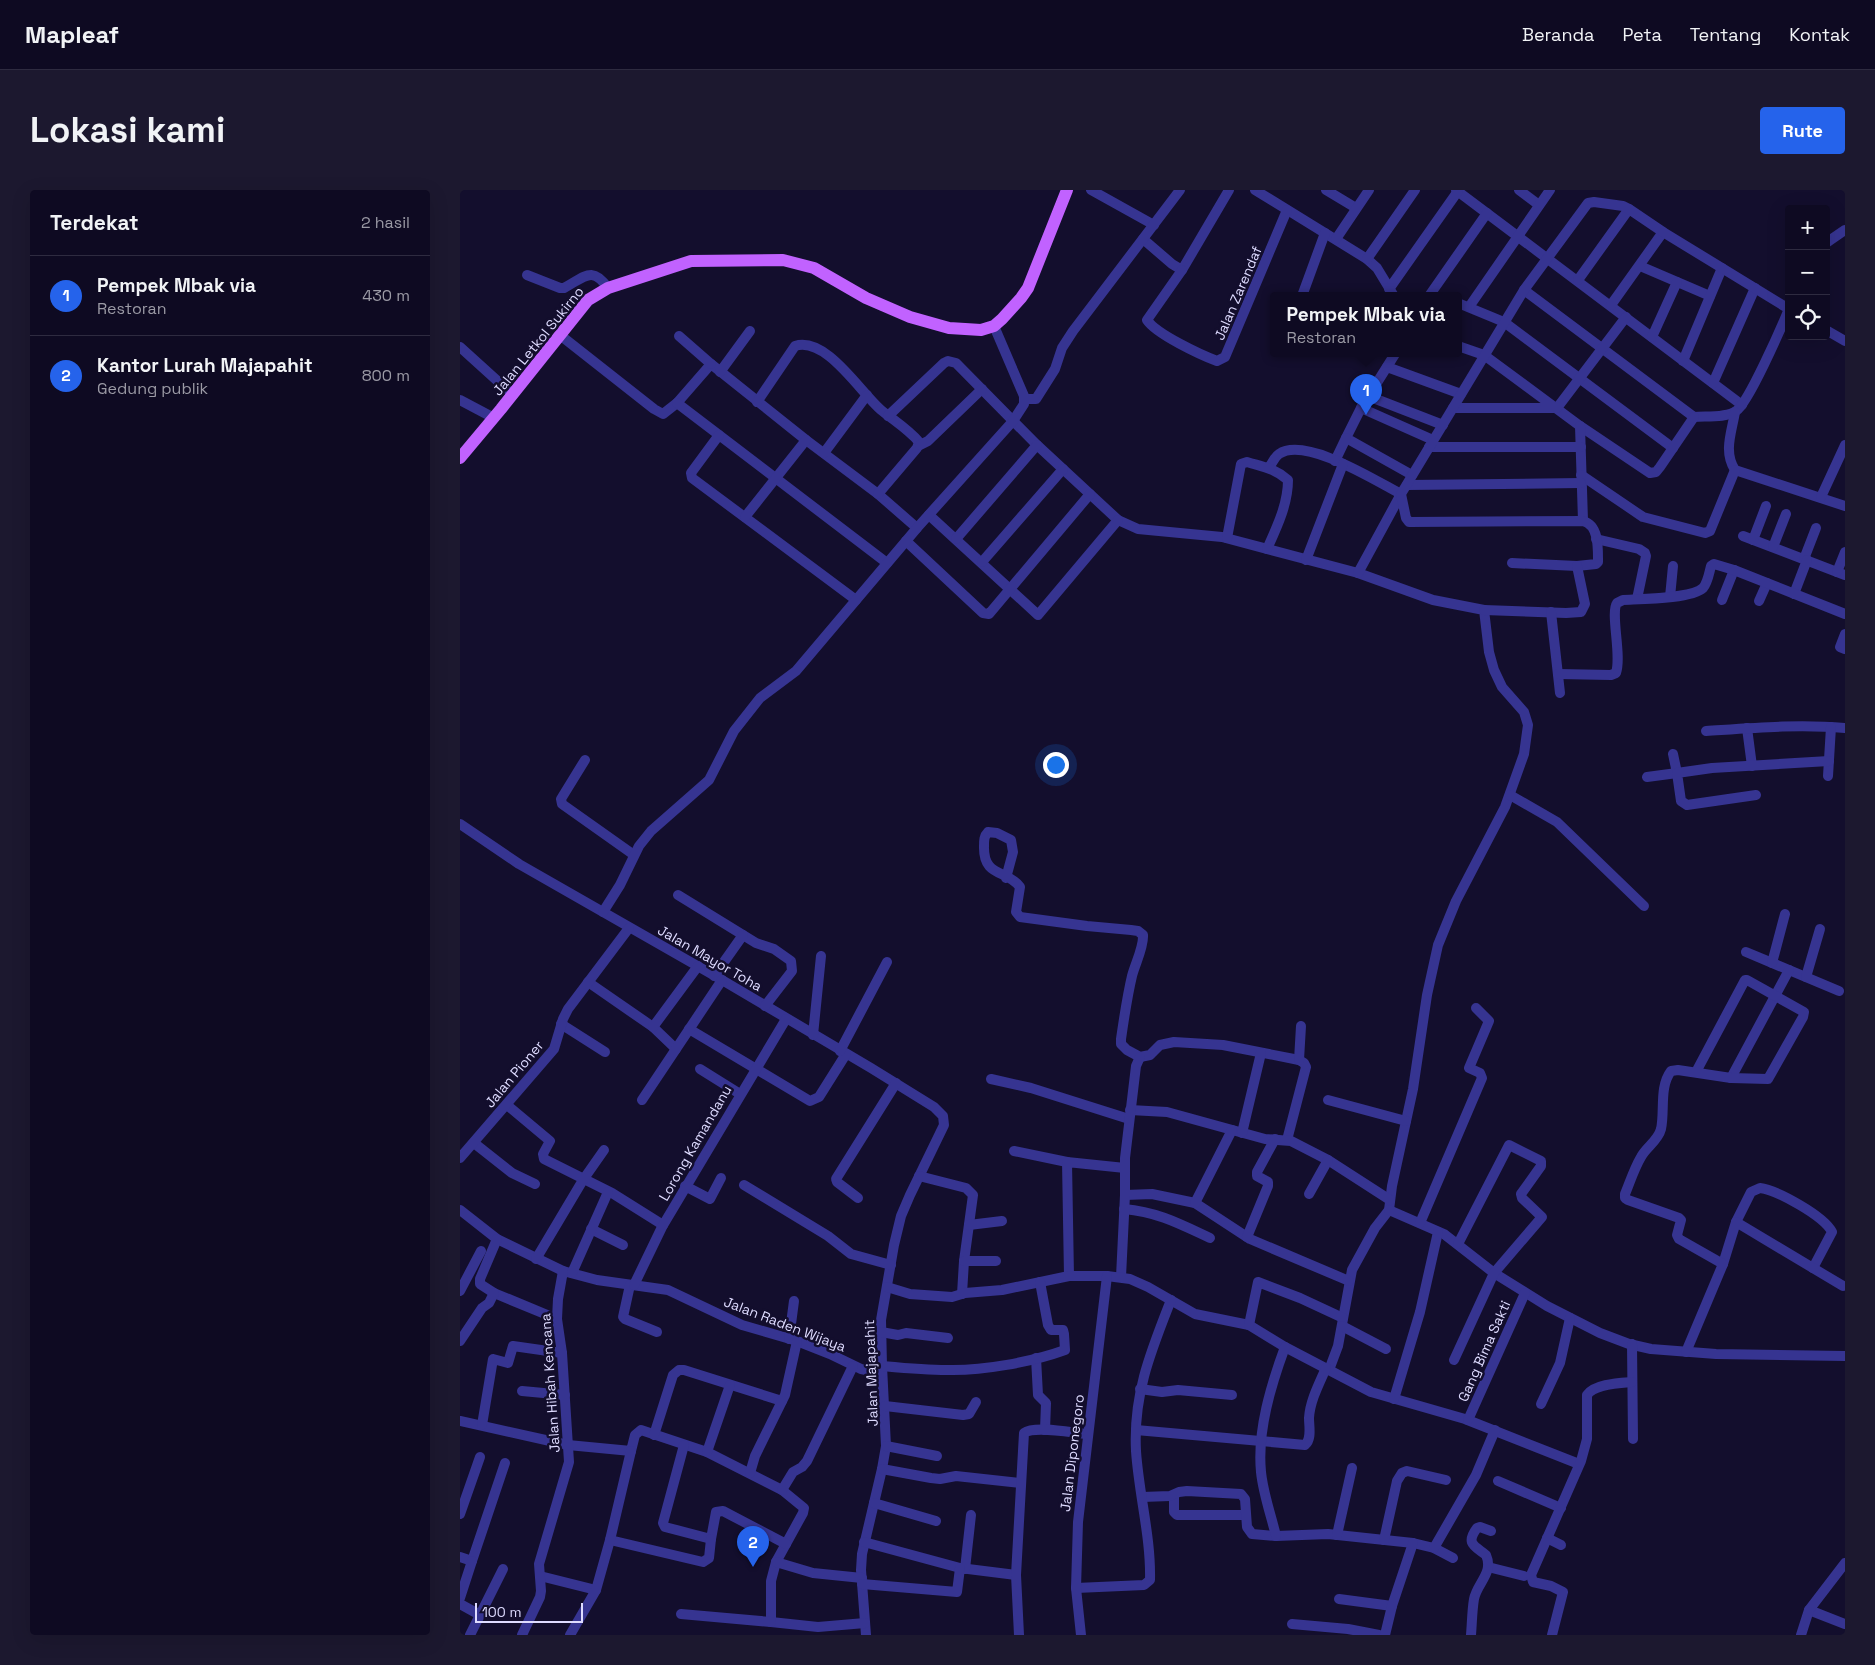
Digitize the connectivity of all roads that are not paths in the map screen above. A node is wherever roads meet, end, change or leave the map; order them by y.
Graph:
1 (1067, 190) edge
2 (1091, 190) edge
3 (1180, 190) edge
4 (1228, 190) edge
5 (1256, 190) edge
6 (1326, 190) edge
7 (1369, 190) edge
8 (1415, 190) edge
9 (1520, 190) edge
10 (1550, 190) edge
11 (1457, 191) edge
12 (1539, 205) junction
13 (1356, 208) junction
14 (1629, 209) junction
15 (1288, 210) junction
16 (1487, 213) junction
17 (1154, 225) junction
18 (1845, 230) edge
19 (1663, 232) junction
20 (1325, 233) junction
21 (1518, 235) junction
22 (1143, 239) junction
23 (1336, 239) junction
24 (1830, 240) edge
25 (1548, 258) junction
26 (1367, 259) junction
27 (1640, 266) junction
28 (1722, 268) junction
29 (1182, 270) junction
30 (527, 275) dead end
31 (1578, 280) junction
32 (1677, 282) junction
33 (608, 288) junction
34 (1755, 288) junction
35 (1524, 290) junction
36 (1303, 292) edge
37 (1391, 292) edge
38 (1393, 292) edge
39 (1436, 292) edge
40 (1710, 296) junction
41 (1464, 305) edge
42 (1610, 305) junction
43 (1785, 307) edge
44 (1626, 317) junction
45 (1785, 320) edge
46 (1504, 322) junction
47 (994, 326) junction
48 (750, 331) dead end
49 (1830, 332) edge
50 (560, 335) junction
51 (679, 336) dead end
52 (1652, 337) junction
53 (1845, 341) edge
54 (460, 347) edge
55 (1462, 347) edge
56 (1602, 349) junction
57 (1484, 355) junction
58 (1393, 357) edge
59 (1683, 360) junction
60 (711, 364) junction
61 (1386, 367) junction
62 (720, 372) junction
63 (1580, 378) junction
64 (1713, 384) junction
65 (982, 390) junction
66 (1461, 394) junction
67 (513, 395) junction
68 (867, 395) junction
69 (1368, 396) junction
70 (1025, 399) junction
71 (460, 400) edge
72 (757, 402) junction
73 (677, 403) junction
74 (1361, 408) junction
75 (1453, 408) junction
76 (1556, 408) junction
77 (1739, 409) junction
78 (888, 416) junction
79 (1694, 417) junction
80 (494, 418) junction
81 (1014, 421) junction
82 (1443, 425) junction
83 (1580, 426) junction
84 (719, 435) junction
85 (1346, 438) junction
86 (806, 440) junction
87 (1037, 444) junction
88 (1431, 444) junction
89 (920, 445) junction
90 (1845, 445) edge
91 (1581, 447) junction
92 (1673, 448) junction
93 (824, 454) junction
94 (460, 458) edge
95 (1339, 462) junction
96 (1269, 467) junction
97 (1063, 468) junction
98 (1735, 470) junction
99 (775, 478) junction
100 (1581, 479) junction
101 (1409, 480) junction
102 (878, 494) junction
103 (1090, 494) junction
104 (1402, 494) junction
105 (1821, 497) junction
106 (1766, 506) dead end
107 (1845, 506) edge
108 (1786, 514) dead end
109 (929, 515) junction
110 (745, 517) junction
111 (1118, 520) junction
112 (1584, 521) junction
113 (918, 528) junction
114 (1816, 528) dead end
115 (1743, 536) dead end
116 (956, 538) junction
117 (1227, 538) junction
118 (1596, 539) junction
119 (1753, 540) junction
120 (906, 541) junction
121 (1773, 547) junction
122 (1268, 549) junction
123 (1845, 552) edge
124 (1306, 560) junction
125 (1806, 560) junction
126 (982, 562) junction
127 (887, 563) junction
128 (1512, 563) dead end
129 (1577, 566) junction
130 (1673, 566) dead end
131 (1734, 570) junction
132 (1358, 573) junction
133 (1841, 574) edge
134 (1767, 583) junction
135 (1010, 589) junction
136 (1794, 594) junction
137 (1670, 597) junction
138 (1637, 599) junction
139 (856, 600) junction
140 (1722, 600) dead end
141 (1759, 601) dead end
142 (1484, 610) junction
143 (1551, 612) junction
144 (1845, 614) edge
145 (1845, 634) edge
146 (1845, 648) edge
147 (1558, 674) junction
148 (1560, 693) dead end
149 (1831, 727) junction
150 (1747, 728) junction
151 (1845, 728) edge
152 (1706, 731) dead end
153 (1673, 754) dead end
154 (585, 760) dead end
155 (1829, 761) junction
156 (1752, 766) junction
157 (1677, 773) junction
158 (1828, 776) dead end
159 (1647, 777) dead end
160 (1510, 795) junction
161 (1756, 795) dead end
162 (460, 824) edge
163 (634, 856) junction
164 (1006, 878) dead end
165 (678, 895) dead end
166 (1644, 906) dead end
167 (603, 912) junction
168 (1785, 914) dead end
169 (628, 928) junction
170 (1820, 929) dead end
171 (743, 935) junction
172 (1746, 952) dead end
173 (821, 956) dead end
174 (887, 962) dead end
175 (1772, 963) junction
176 (698, 966) junction
177 (1789, 970) junction
178 (1806, 977) junction
179 (718, 978) junction
180 (588, 982) junction
181 (1839, 991) dead end
182 (1776, 996) junction
183 (765, 1006) junction
184 (1476, 1008) dead end
185 (786, 1019) junction
186 (562, 1024) junction
187 (1301, 1026) dead end
188 (653, 1027) junction
189 (689, 1029) junction
190 (813, 1035) junction
191 (676, 1049) junction
192 (605, 1052) dead end
193 (843, 1052) junction
194 (1261, 1053) junction
195 (1140, 1057) junction
196 (1299, 1060) junction
197 (700, 1069) dead end
198 (755, 1069) junction
199 (1696, 1072) junction
200 (1731, 1078) junction
201 (991, 1079) dead end
202 (896, 1083) junction
203 (740, 1094) junction
204 (642, 1100) dead end
205 (1328, 1100) dead end
206 (507, 1105) junction
207 (1129, 1114) junction
208 (944, 1119) joint
209 (1406, 1121) junction
210 (1237, 1132) junction
211 (1275, 1140) junction
212 (1287, 1140) junction
213 (474, 1143) junction
214 (604, 1150) dead end
215 (1014, 1151) dead end
216 (460, 1158) edge
217 (1328, 1160) junction
218 (1068, 1162) junction
219 (1125, 1168) junction
220 (919, 1176) junction
221 (722, 1178) dead end
222 (583, 1180) junction
223 (535, 1184) dead end
224 (744, 1185) dead end
225 (685, 1186) junction
226 (608, 1192) junction
227 (1309, 1194) dead end
228 (1125, 1195) junction
229 (858, 1198) dead end
230 (1196, 1203) junction
231 (1389, 1205) junction
232 (1124, 1209) junction
233 (460, 1210) edge
234 (1002, 1221) dead end
235 (1736, 1222) junction
236 (1420, 1224) junction
237 (663, 1225) junction
238 (969, 1225) junction
239 (591, 1229) junction
240 (1438, 1232) junction
241 (1247, 1237) junction
242 (1210, 1238) dead end
243 (497, 1239) junction
244 (1458, 1244) junction
245 (623, 1245) dead end
246 (481, 1251) dead end
247 (536, 1259) junction
248 (964, 1261) junction
249 (996, 1261) dead end
250 (1723, 1264) junction
251 (891, 1265) junction
252 (1813, 1268) junction
253 (567, 1272) junction
254 (1494, 1273) junction
255 (469, 1275) junction
256 (1069, 1276) junction
257 (1107, 1276) junction
258 (1121, 1277) junction
259 (480, 1279) junction
260 (1349, 1280) junction
261 (1040, 1282) junction
262 (632, 1285) junction
263 (1842, 1286) dead end
264 (887, 1287) junction
265 (460, 1291) edge
266 (494, 1293) junction
267 (1525, 1293) junction
268 (962, 1294) junction
269 (1171, 1300) junction
270 (794, 1302) dead end
271 (1570, 1318) junction
272 (557, 1319) junction
273 (1342, 1322) junction
274 (1249, 1325) junction
275 (657, 1332) dead end
276 (881, 1332) junction
277 (948, 1338) dead end
278 (793, 1340) junction
279 (460, 1342) edge
280 (1632, 1344) junction
281 (1285, 1347) junction
282 (1386, 1349) dead end
283 (562, 1352) junction
284 (1686, 1352) junction
285 (1845, 1356) edge
286 (1036, 1358) junction
287 (1454, 1360) dead end
288 (854, 1366) junction
289 (882, 1369) junction
290 (1327, 1369) junction
291 (1632, 1382) junction
292 (730, 1385) junction
293 (1140, 1389) junction
294 (522, 1391) dead end
295 (565, 1395) junction
296 (1232, 1395) dead end
297 (1394, 1399) junction
298 (782, 1401) junction
299 (976, 1402) dead end
300 (1542, 1404) dead end
301 (885, 1406) junction
302 (460, 1420) edge
303 (1468, 1420) junction
304 (482, 1425) junction
305 (1045, 1430) junction
306 (1136, 1430) junction
307 (1494, 1430) junction
308 (1087, 1434) junction
309 (654, 1435) junction
310 (1634, 1440) dead end
311 (1262, 1441) junction
312 (568, 1445) junction
313 (684, 1445) junction
314 (886, 1446) junction
315 (631, 1451) junction
316 (707, 1452) junction
317 (937, 1456) dead end
318 (480, 1457) dead end
319 (506, 1463) dead end
320 (1579, 1464) junction
321 (1352, 1468) dead end
322 (882, 1469) junction
323 (750, 1473) junction
324 (1446, 1480) dead end
325 (1498, 1481) dead end
326 (1021, 1483) junction
327 (782, 1490) junction
328 (1174, 1495) junction
329 (1142, 1497) junction
330 (874, 1503) junction
331 (1561, 1508) junction
332 (460, 1514) edge
333 (971, 1515) dead end
334 (1246, 1515) junction
335 (936, 1521) dead end
336 (1491, 1531) dead end
337 (1337, 1534) junction
338 (1276, 1536) junction
339 (1548, 1538) junction
340 (712, 1539) junction
341 (610, 1540) junction
342 (1384, 1540) junction
343 (864, 1542) junction
344 (1413, 1543) junction
345 (786, 1544) junction
346 (1561, 1545) dead end
347 (1434, 1548) junction
348 (460, 1557) edge
349 (1453, 1558) dead end
350 (472, 1561) junction
351 (776, 1562) junction
352 (1845, 1563) edge
353 (1488, 1567) junction
354 (962, 1568) junction
355 (503, 1569) dead end
356 (540, 1576) junction
357 (1016, 1576) junction
358 (1524, 1576) dead end
359 (862, 1581) junction
360 (1076, 1588) junction
361 (596, 1590) junction
362 (460, 1598) edge
363 (1339, 1599) dead end
364 (460, 1604) edge
365 (1392, 1606) junction
366 (1809, 1610) junction
367 (681, 1614) dead end
368 (480, 1616) junction
369 (772, 1622) junction
370 (865, 1624) junction
371 (1292, 1624) dead end
372 (1845, 1624) edge
373 (470, 1635) edge
374 (522, 1635) edge
375 (570, 1635) edge
376 (866, 1635) edge
377 (1019, 1635) edge
378 (1081, 1635) edge
379 (1378, 1635) edge
380 (1385, 1635) edge
381 (1471, 1635) edge
382 (1552, 1635) edge
383 (1801, 1635) edge

1 - 47 main road
2 - 17 street
3 - 17 street
4 - 29 street
5 - 15 street
6 - 13 street
7 - 13 street
8 - 26 street
9 - 12 street
10 - 12 street
11 - 16 street
11 - 38 street
12 - 21 street
13 - 23 street
14 - 19 street
14 - 25 street
14 - 31 street
15 - 20 street
15 - 29 street, Jalan Zarendaf
16 - 21 street
16 - 39 street
17 - 22 street
18 - 24 street
19 - 27 street
19 - 28 street
20 - 23 street
20 - 36 street
21 - 25 street
21 - 41 street
22 - 29 street
22 - 70 street
23 - 26 street
25 - 31 street
25 - 35 street
26 - 37 street
27 - 32 street
27 - 42 street
28 - 34 street
28 - 40 street
30 - 33 street
31 - 42 street
32 - 40 street
32 - 52 street
33 - 47 main road, Jalan Letkol Sukirno
33 - 50 main road, Jalan Letkol Sukirno
34 - 43 street
34 - 64 street
35 - 46 street
35 - 56 street
40 - 59 street
41 - 46 street
42 - 44 street
44 - 52 street
44 - 56 street
45 - 77 street
46 - 57 street
46 - 63 street
47 - 70 street
48 - 62 street
49 - 53 street
50 - 67 main road, Jalan Letkol Sukirno
50 - 73 street
51 - 60 street
52 - 59 street
54 - 67 street
55 - 57 street
56 - 63 street
56 - 79 street
57 - 66 street
57 - 76 street
58 - 61 street
59 - 64 street
60 - 62 street
60 - 73 street
61 - 66 street
61 - 69 street
62 - 72 street
63 - 76 street
63 - 92 street
64 - 77 street
65 - 78 street
65 - 81 street
65 - 89 street
66 - 75 street
67 - 80 main road, Jalan Letkol Sukirno
68 - 72 street
68 - 78 street
68 - 93 street
69 - 74 street
69 - 82 street
70 - 81 street
71 - 80 street
72 - 86 street
73 - 84 street
74 - 85 street
74 - 88 street
75 - 76 street
75 - 82 street
76 - 83 street
77 - 79 street
77 - 98 street
78 - 89 street
79 - 92 street
80 - 94 main road, Jalan Letkol Sukirno
81 - 87 street
81 - 109 street
82 - 88 street
83 - 91 street
83 - 92 street
84 - 99 street
84 - 110 street
85 - 95 street
85 - 101 street
86 - 93 street
86 - 99 street
87 - 97 street
87 - 116 street
88 - 91 street
88 - 101 street
89 - 102 street
90 - 105 street
91 - 100 street
93 - 102 street
95 - 96 street
95 - 104 street
95 - 124 street
96 - 117 street
96 - 122 street
97 - 103 street
97 - 126 street
98 - 100 street
98 - 105 street
99 - 110 street
99 - 127 street
100 - 101 street
100 - 112 street
101 - 104 street
102 - 113 street
103 - 111 street
103 - 135 street
104 - 112 street
104 - 132 street
105 - 107 street
106 - 119 street
108 - 121 street
109 - 113 street
109 - 116 street
110 - 139 street
111 - 117 street
111 - 135 street
112 - 118 street
113 - 120 street
114 - 125 street
115 - 119 street
116 - 126 street
117 - 122 street
118 - 129 street
118 - 138 street
119 - 121 street
120 - 127 street
120 - 135 street
121 - 125 street
122 - 124 street
123 - 133 street
124 - 132 street
125 - 133 street
125 - 136 street
126 - 135 street
127 - 139 street
128 - 129 street
129 - 143 street
130 - 137 street
131 - 134 street
131 - 137 street
131 - 140 street
132 - 142 street
134 - 136 street
134 - 141 street
136 - 144 street
137 - 138 street
138 - 147 street
139 - 163 street
142 - 143 street
142 - 160 street
143 - 147 street
145 - 146 street
147 - 148 street
149 - 150 street
149 - 151 street
149 - 155 street
150 - 152 street
150 - 156 street
153 - 157 street
154 - 163 street
155 - 156 street
155 - 158 street
156 - 157 street
157 - 159 street
157 - 161 street
160 - 166 street
160 - 209 street
162 - 167 street, Jalan Mayor Toha
163 - 167 street
164 - 195 street
165 - 171 street
167 - 169 street, Jalan Mayor Toha
168 - 175 street
169 - 176 street, Jalan Mayor Toha
169 - 180 street, Jalan Pioner
170 - 178 street
171 - 179 street
171 - 183 street
172 - 175 street
173 - 190 street
174 - 193 street
175 - 177 street
176 - 179 street, Jalan Mayor Toha
176 - 188 street
177 - 178 street
177 - 182 street
178 - 181 street
179 - 183 street, Jalan Mayor Toha
179 - 189 street
180 - 186 street, Jalan Pioner
180 - 188 street
182 - 199 street
182 - 200 street
182 - 200 street
183 - 185 street, Jalan Mayor Toha
184 - 236 street
185 - 190 street, Jalan Mayor Toha
185 - 198 street, Lorong Kamandanu
186 - 192 street
186 - 206 street, Jalan Pioner
187 - 196 street
188 - 191 street
189 - 191 street
189 - 198 street
190 - 193 street, Jalan Mayor Toha
191 - 204 street
193 - 198 street
193 - 202 street, Jalan Mayor Toha
194 - 195 street
194 - 196 street
194 - 210 street
195 - 207 street
196 - 212 street
197 - 203 street
198 - 203 street, Lorong Kamandanu
199 - 200 street
199 - 250 street
201 - 207 street
202 - 208 street, Jalan Mayor Toha
202 - 229 street
203 - 225 street, Lorong Kamandanu
205 - 209 street
206 - 213 street, Jalan Pioner
206 - 222 street
207 - 210 street
207 - 219 street
208 - 220 street, Jalan Majapahit
209 - 231 street
210 - 211 street
210 - 230 street
211 - 212 street
211 - 241 street
212 - 217 street
213 - 216 street, Jalan Pioner
213 - 223 street
214 - 222 street
215 - 218 street
217 - 227 street
217 - 231 street
218 - 219 street
218 - 256 street
219 - 228 street
220 - 238 street
220 - 251 street, Jalan Majapahit
221 - 225 street
222 - 226 street
222 - 247 street
224 - 251 street
225 - 237 street, Lorong Kamandanu
226 - 237 street
226 - 239 street, Jalan Hibah Kencana
228 - 230 street
228 - 232 street
230 - 241 street
231 - 236 street
231 - 260 street
232 - 242 street
232 - 258 street
233 - 243 street, Jalan Raden Wijaya
234 - 238 street
235 - 250 street
235 - 252 street
235 - 252 street
236 - 240 street
237 - 262 street, Lorong Kamandanu
238 - 248 street
239 - 245 street
239 - 253 street, Jalan Hibah Kencana
240 - 244 street
240 - 297 street
241 - 260 street
243 - 247 street, Jalan Raden Wijaya
243 - 259 street
244 - 254 street
244 - 254 street
246 - 255 street
247 - 253 street, Jalan Raden Wijaya
248 - 249 street
248 - 268 street
250 - 284 street
251 - 264 street, Jalan Majapahit
252 - 263 street
253 - 262 street, Jalan Raden Wijaya
253 - 272 street, Jalan Hibah Kencana
254 - 267 street
254 - 287 street
255 - 259 street
255 - 265 street
256 - 257 street
256 - 261 street
257 - 258 street
257 - 308 street, Jalan Diponegoro
258 - 269 street
259 - 266 street
260 - 273 street
261 - 268 street
261 - 286 street, Jalan Raden Wijaya
262 - 275 street, Lorong Kamandanu
262 - 278 street, Jalan Raden Wijaya
264 - 268 street
264 - 276 street, Jalan Majapahit
266 - 272 street
266 - 279 street
267 - 271 street
267 - 303 street, Gang Bima Sakti
269 - 274 street
269 - 293 street
270 - 278 street
271 - 280 street
271 - 300 street
272 - 283 street, Jalan Hibah Kencana
273 - 274 street
273 - 282 street
273 - 290 street
274 - 281 street
276 - 277 street
276 - 289 street, Jalan Majapahit
278 - 288 street, Jalan Raden Wijaya
278 - 298 street
280 - 284 street
280 - 291 street
281 - 290 street
281 - 311 street
283 - 295 street, Jalan Hibah Kencana
283 - 304 street
284 - 285 street
286 - 289 street, Jalan Raden Wijaya
286 - 305 street
288 - 289 street, Jalan Raden Wijaya
288 - 327 street
289 - 301 street, Jalan Majapahit
290 - 297 street
290 - 311 street
291 - 310 street
291 - 320 street
292 - 298 street
292 - 309 street
292 - 316 street
293 - 296 street
293 - 306 street
294 - 295 street
295 - 312 street, Jalan Hibah Kencana
297 - 303 street
298 - 323 street
299 - 301 street
301 - 314 street, Jalan Majapahit
302 - 304 street
303 - 307 street
304 - 312 street
305 - 308 street
305 - 326 street
306 - 311 street
306 - 329 street
307 - 320 street
307 - 347 street
308 - 360 street, Jalan Diponegoro
309 - 313 street
309 - 315 street
311 - 338 street
312 - 315 street
312 - 356 street, Jalan Hibah Kencana
313 - 316 street
313 - 340 street
314 - 317 street
314 - 322 street, Jalan Majapahit
315 - 341 street
316 - 323 street
318 - 332 street
319 - 350 street
320 - 331 street
321 - 337 street
322 - 326 street
322 - 330 street, Jalan Majapahit
323 - 327 street
324 - 342 street
325 - 331 street
326 - 357 street
327 - 345 street
328 - 329 street
328 - 334 street
328 - 334 street
329 - 360 street
330 - 335 street
330 - 343 street, Jalan Majapahit
331 - 339 street
333 - 354 street
334 - 338 street
336 - 353 street
337 - 338 street
337 - 342 street
339 - 346 street
339 - 382 street
340 - 341 street
340 - 345 street
341 - 361 street
342 - 344 street
343 - 354 street
343 - 359 street, Jalan Majapahit
344 - 347 street
344 - 365 street
345 - 351 street
347 - 349 street
348 - 350 street
350 - 362 street
351 - 359 street
351 - 369 street
352 - 366 street
353 - 358 street
353 - 381 street
354 - 357 street
354 - 359 street
355 - 368 street
356 - 361 street
356 - 374 street, Jalan Hibah Kencana
357 - 377 street
359 - 370 street, Jalan Majapahit
360 - 378 street, Jalan Diponegoro
361 - 375 street
363 - 365 street
364 - 368 street
365 - 380 street
366 - 372 street
366 - 383 street
367 - 369 street
368 - 373 street
369 - 370 street
370 - 376 street, Jalan Majapahit
371 - 379 street

